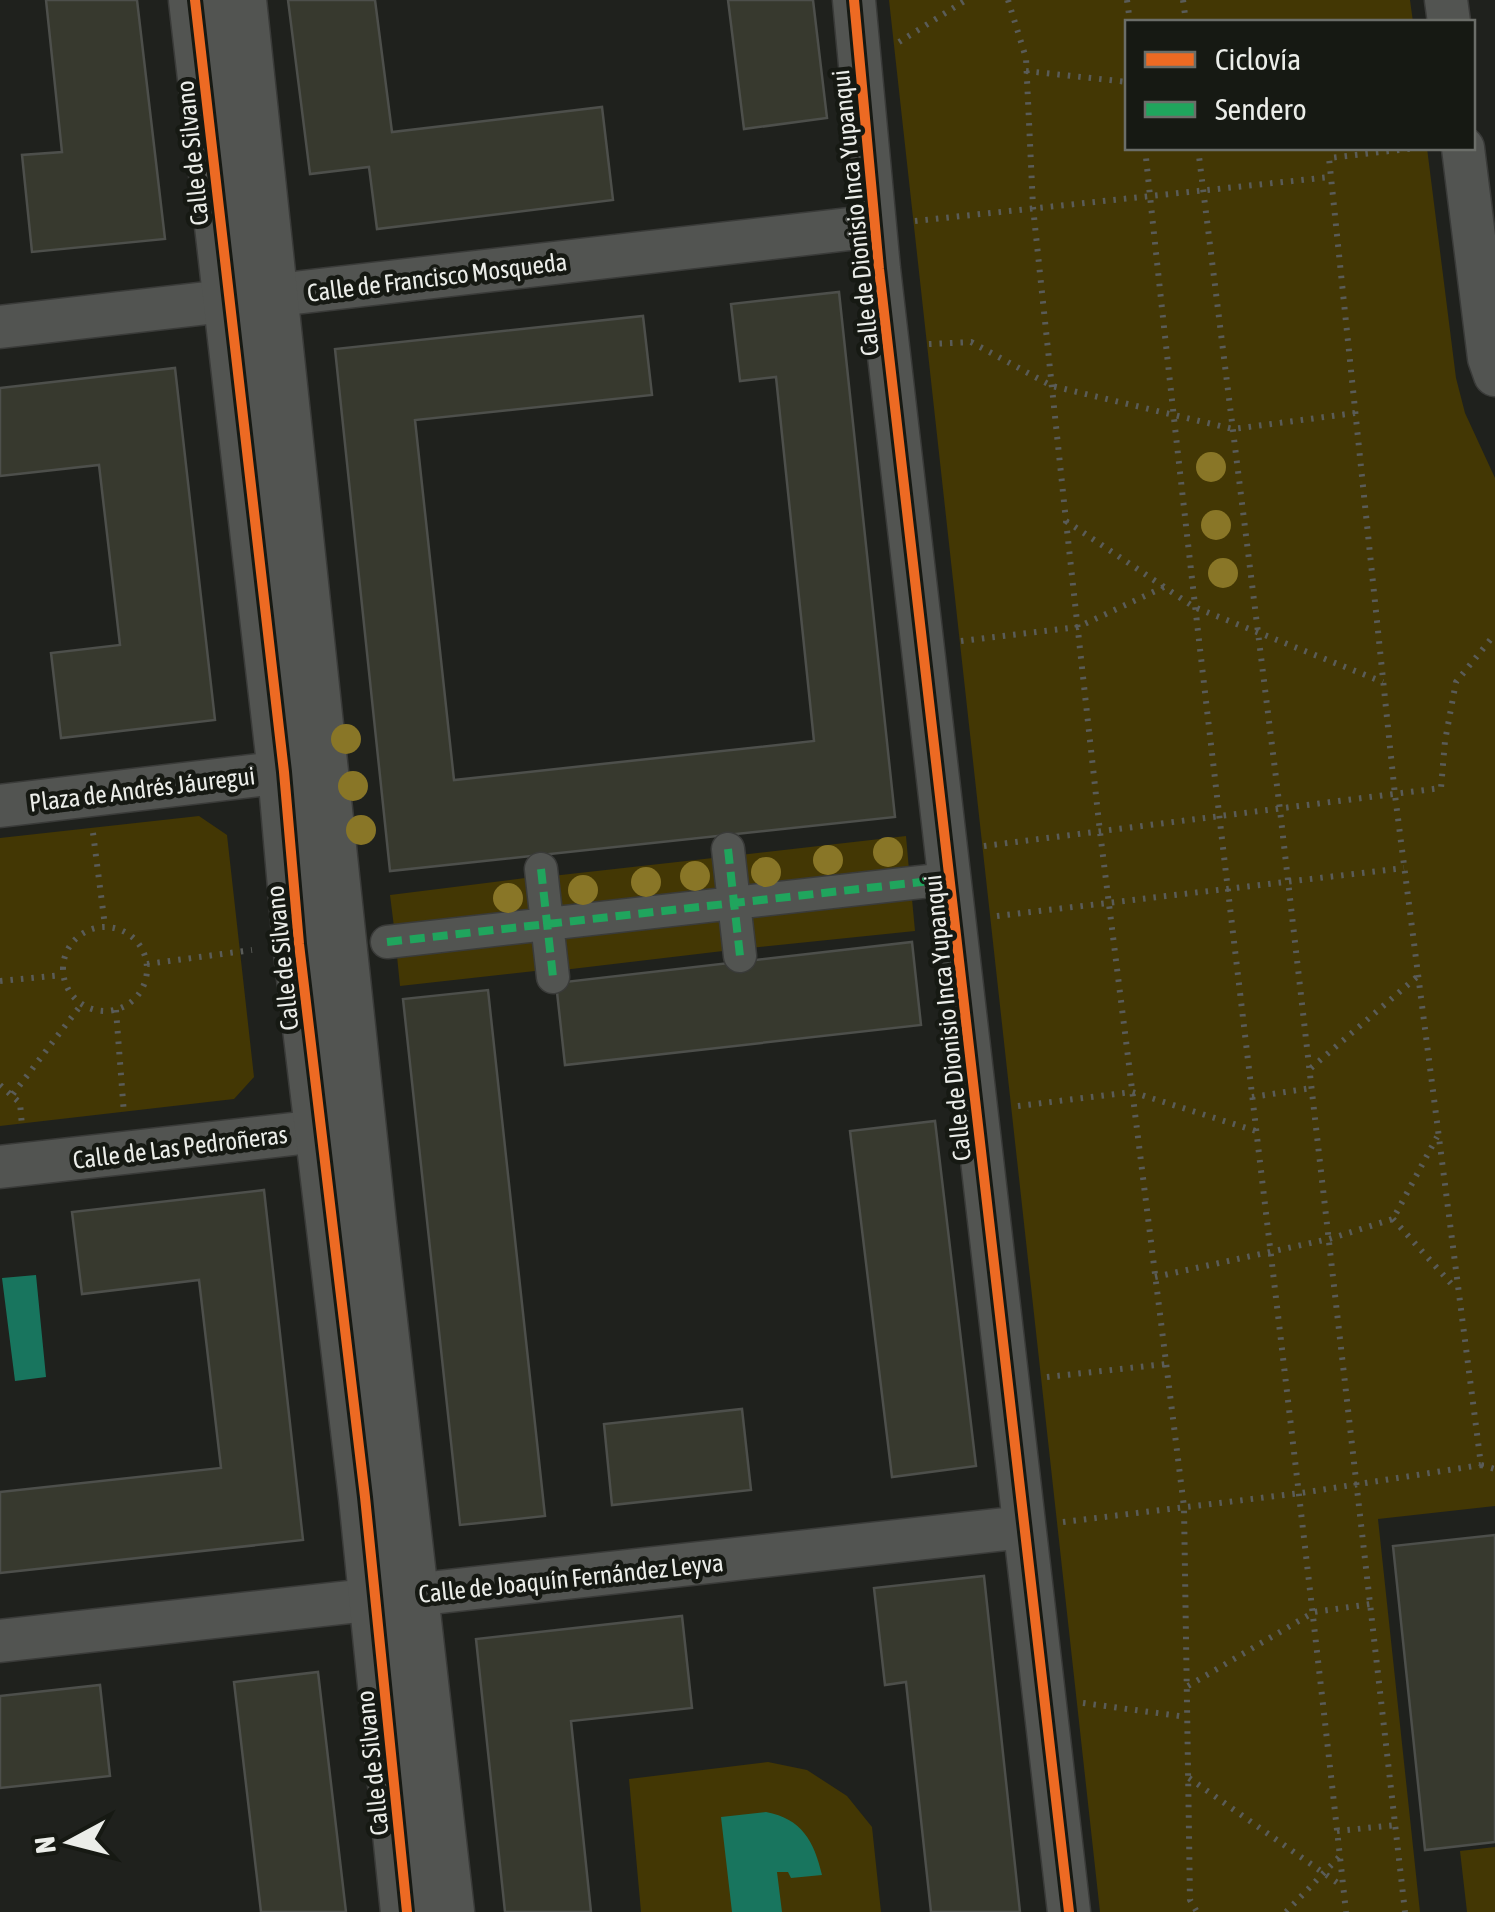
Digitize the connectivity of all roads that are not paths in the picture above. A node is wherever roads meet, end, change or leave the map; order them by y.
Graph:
1 (195, 0) edge
2 (240, 0) edge
3 (854, 0) edge
4 (1463, 150) edge
5 (894, 224) junction
6 (251, 300) junction
7 (0, 327) edge
8 (1495, 376) edge
9 (284, 772) junction
10 (0, 806) edge
11 (728, 849) dead end
12 (540, 868) dead end
13 (930, 882) dead end
14 (734, 904) junction
15 (547, 924) junction
16 (386, 942) dead end
17 (740, 956) dead end
18 (553, 977) dead end
19 (340, 1129) junction
20 (0, 1168) edge
21 (1040, 1525) junction
22 (394, 1597) junction
23 (0, 1641) edge
24 (407, 1912) edge
25 (448, 1912) edge
26 (1069, 1912) edge

1 - 6 street, Calle de Silvano
2 - 6 street, Calle de Silvano
3 - 5 street, Calle de Dionisio Inca Yupanqui
4 - 8 street
5 - 6 street, Calle de Francisco Mosqueda
5 - 21 street, Calle de Dionisio Inca Yupanqui
6 - 7 street, Calle de Francisco Mosqueda
6 - 9 street, Calle de Silvano
6 - 19 street, Calle de Silvano
9 - 10 street, Plaza de Andrés Jáuregui
9 - 19 street, Calle de Silvano
11 - 14 street
12 - 15 street
13 - 14 street
14 - 15 street
14 - 17 street
15 - 16 street
15 - 18 street
19 - 20 street, Calle de Las Pedroñeras
19 - 22 street, Calle de Silvano
21 - 22 street, Calle de Joaquín Fernández Leyva
21 - 26 street, Calle de Dionisio Inca Yupanqui
22 - 23 street, Calle de Joaquín Fernández Leyva
22 - 24 street, Calle de Silvano
22 - 25 street, Calle de Silvano

